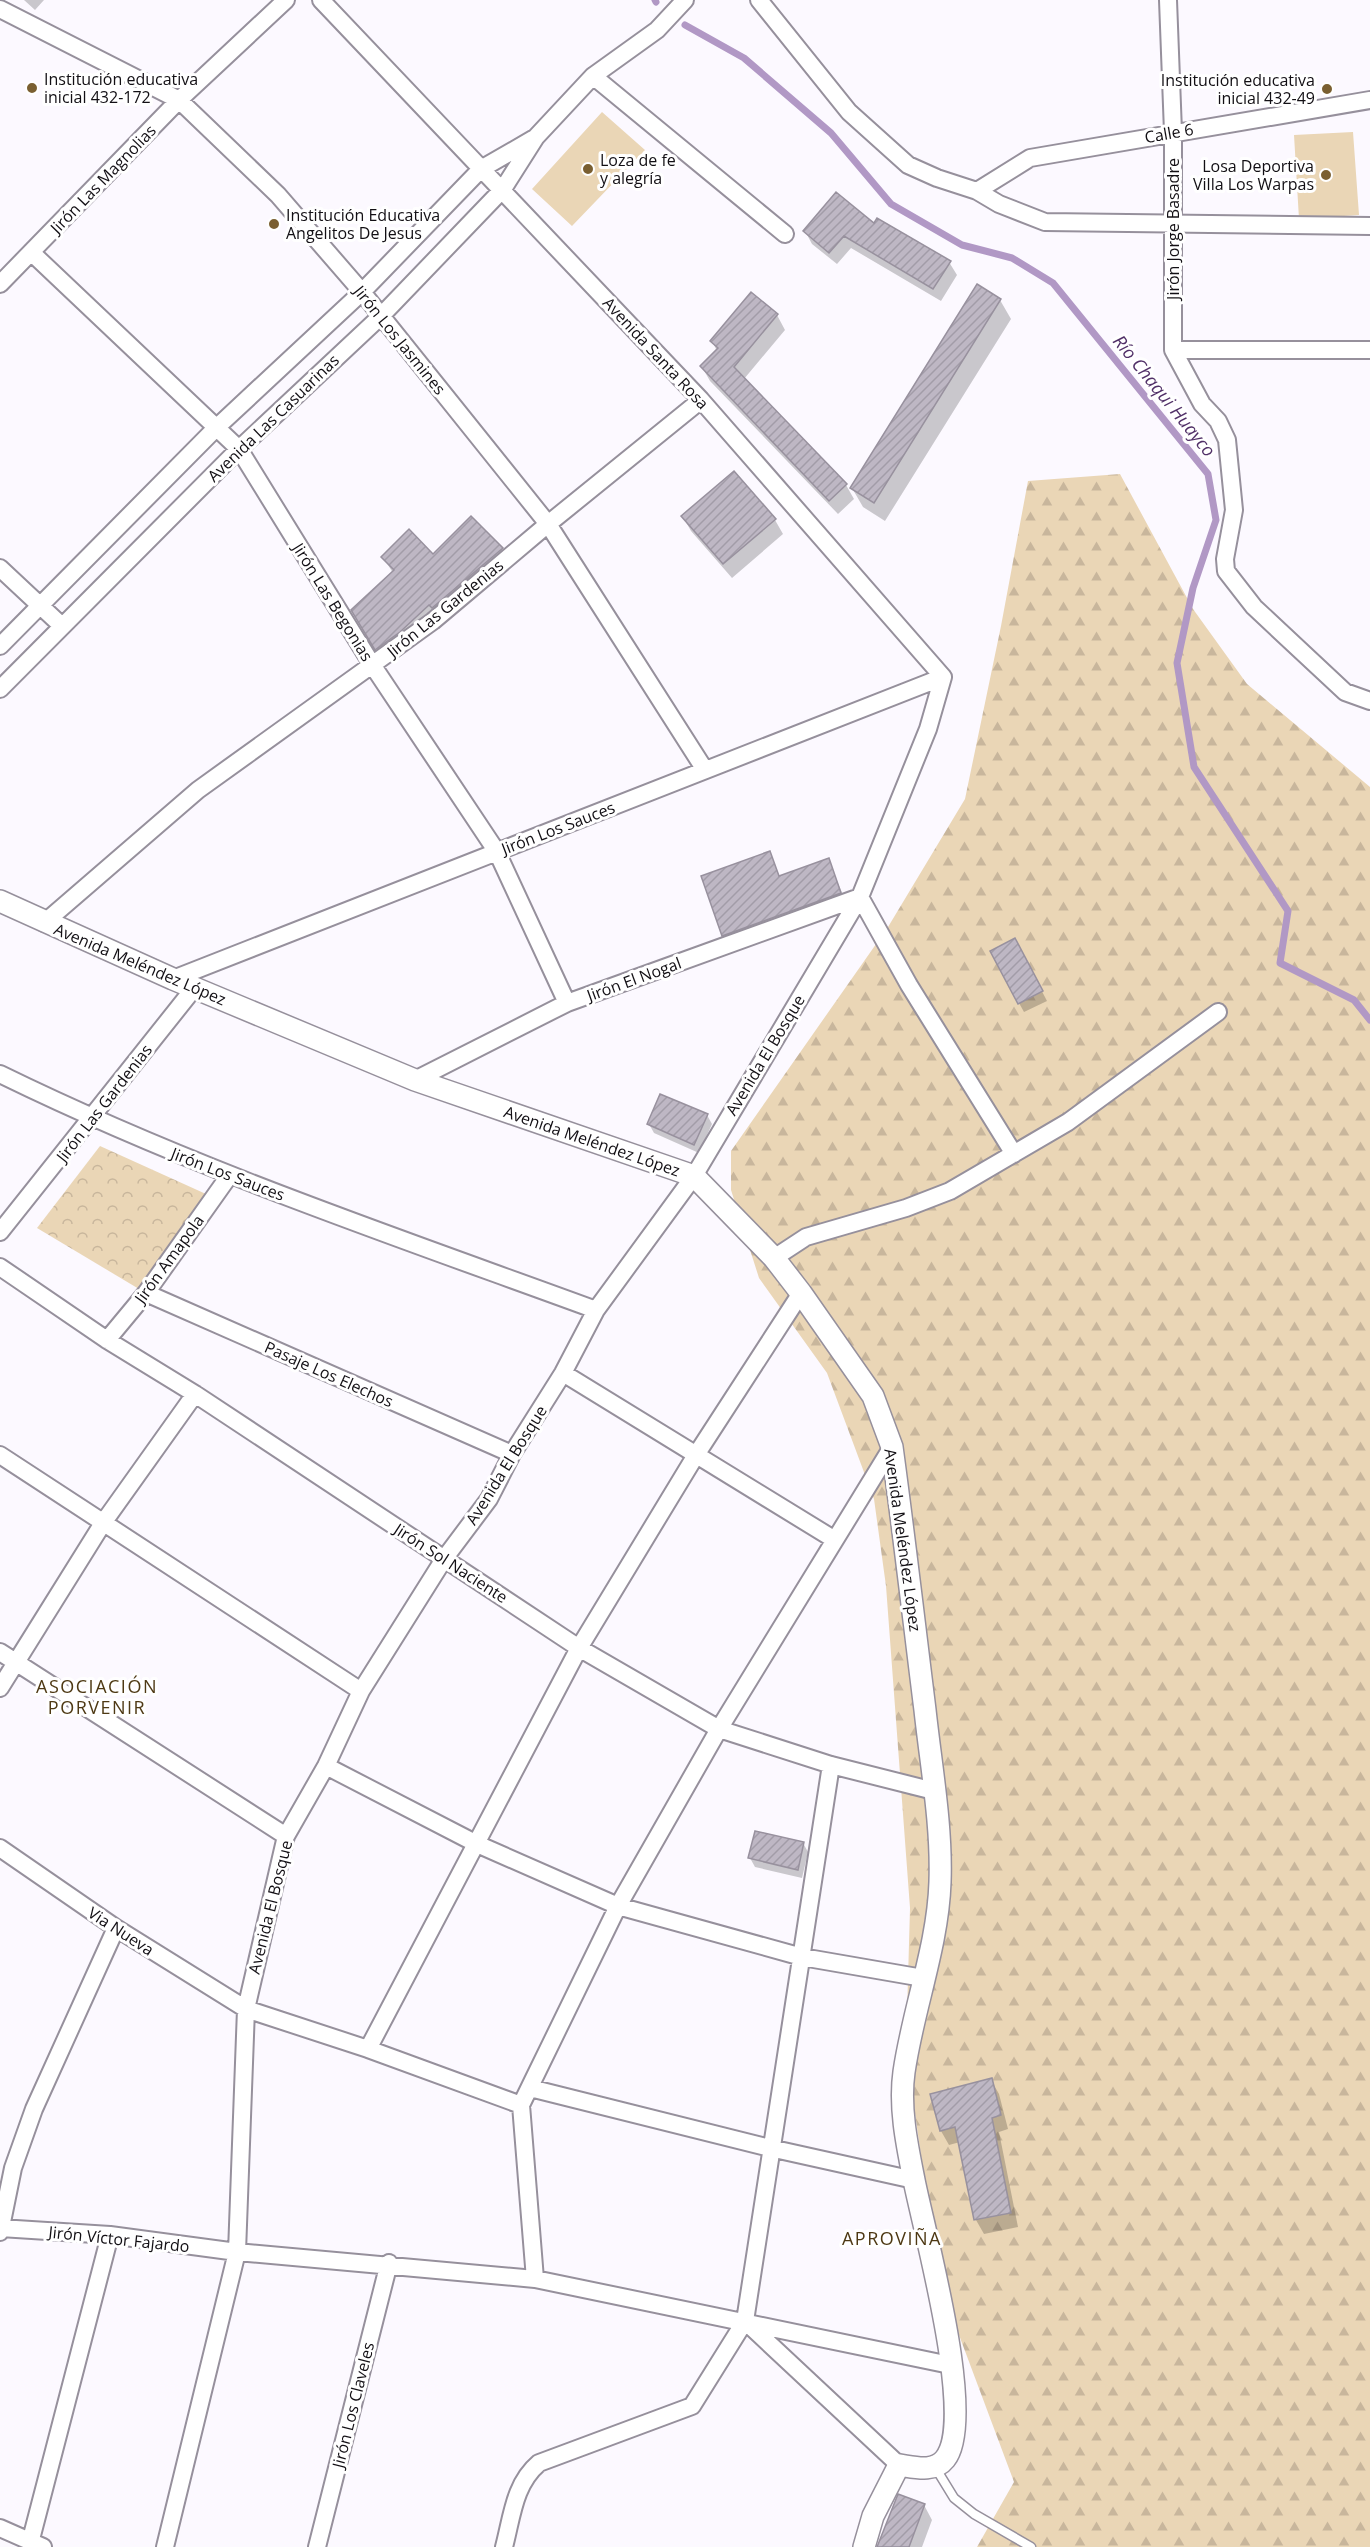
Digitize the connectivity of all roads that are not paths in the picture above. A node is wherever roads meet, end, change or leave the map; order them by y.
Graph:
1 (286, 0) edge
2 (321, 0) edge
3 (685, 0) edge
4 (759, 0) edge
5 (1168, 0) edge
6 (0, 9) edge
7 (593, 76) junction
8 (179, 100) junction
9 (1370, 100) edge
10 (1173, 132) junction
11 (536, 137) junction
12 (481, 169) junction
13 (503, 189) junction
14 (977, 191) junction
15 (1173, 222) junction
16 (1370, 226) edge
17 (785, 234) dead end
18 (32, 254) junction
19 (0, 284) edge
20 (362, 292) junction
21 (381, 316) junction
22 (1173, 350) junction
23 (1370, 350) edge
24 (701, 400) junction
25 (216, 428) junction
26 (239, 449) junction
27 (548, 524) junction
28 (0, 568) edge
29 (42, 605) junction
30 (62, 626) junction
31 (0, 646) edge
32 (372, 666) junction
33 (943, 677) junction
34 (0, 689) edge
35 (1370, 701) edge
36 (705, 771) junction
37 (497, 852) junction
38 (860, 897) junction
39 (0, 902) edge
40 (44, 923) junction
41 (173, 979) junction
42 (195, 987) junction
43 (567, 1003) junction
44 (1218, 1012) dead end
45 (0, 1074) edge
46 (416, 1080) junction
47 (91, 1118) junction
48 (1014, 1154) junction
49 (229, 1176) junction
50 (694, 1176) junction
51 (0, 1232) edge
52 (774, 1258) junction
53 (0, 1267) edge
54 (146, 1293) junction
55 (801, 1293) junction
56 (596, 1310) junction
57 (106, 1340) junction
58 (563, 1372) junction
59 (195, 1394) junction
60 (892, 1447) junction
61 (0, 1455) edge
62 (512, 1455) junction
63 (696, 1455) junction
64 (103, 1523) junction
65 (835, 1540) junction
66 (444, 1559) junction
67 (579, 1647) junction
68 (0, 1652) edge
69 (16, 1662) junction
70 (0, 1688) edge
71 (361, 1691) junction
72 (719, 1729) junction
73 (831, 1765) junction
74 (326, 1766) junction
75 (934, 1791) junction
76 (286, 1836) junction
77 (477, 1844) junction
78 (0, 1848) edge
79 (618, 1906) junction
80 (116, 1928) junction
81 (802, 1957) junction
82 (923, 1978) junction
83 (246, 2009) junction
84 (368, 2049) junction
85 (530, 2088) junction
86 (521, 2105) junction
87 (770, 2148) junction
88 (914, 2180) junction
89 (1, 2230) edge
90 (110, 2235) junction
91 (237, 2252) junction
92 (389, 2264) junction
93 (535, 2279) junction
94 (745, 2321) junction
95 (950, 2365) junction
96 (899, 2465) junction
97 (935, 2467) junction
98 (0, 2528) edge
99 (34, 2545) edge
100 (165, 2547) edge
101 (317, 2547) edge
102 (504, 2547) edge
103 (864, 2547) edge
104 (1031, 2547) edge

1 - 8 street, Jirón Las Magnolias
2 - 12 street, Avenida Santa Rosa
3 - 7 street, Avenida Las Casuarinas
4 - 14 street
5 - 10 street, Jirón Jorge Basadre
6 - 8 street, Jirón Los Jasmines
7 - 11 street, Avenida Las Casuarinas
7 - 17 street
8 - 18 street, Jirón Las Magnolias
8 - 20 street, Jirón Los Jasmines
9 - 10 street, Calle 6
10 - 14 street, Calle 6
10 - 15 street, Jirón Jorge Basadre
11 - 12 street, Avenida Las Casuarinas
11 - 13 street, Avenida Las Casuarinas
12 - 13 street, Avenida Santa Rosa
12 - 20 street, Avenida Las Casuarinas
13 - 21 street, Avenida Las Casuarinas
13 - 24 street, Avenida Santa Rosa
14 - 15 street
15 - 16 street
15 - 22 street, Jirón Jorge Basadre
18 - 19 street, Jirón Las Magnolias
18 - 25 street, Jirón Las Begonias
20 - 21 street, Jirón Los Jasmines
20 - 25 street, Avenida Las Casuarinas
21 - 26 street, Avenida Las Casuarinas
21 - 27 street, Jirón Los Jasmines
22 - 23 street
22 - 35 street
24 - 27 street, Jirón Las Gardenias
24 - 33 street, Avenida Santa Rosa
25 - 26 street, Jirón Las Begonias
25 - 29 street, Avenida Las Casuarinas
26 - 30 street, Avenida Las Casuarinas
26 - 32 street, Jirón Las Begonias
27 - 32 street, Jirón Las Gardenias
27 - 36 street, Jirón Los Jasmines
28 - 29 street
29 - 30 street
29 - 31 street, Avenida Las Casuarinas
30 - 34 street, Avenida Las Casuarinas
32 - 37 street, Jirón Las Begonias
32 - 40 street, Jirón Las Gardenias
33 - 36 street, Jirón Los Sauces
33 - 38 street, Avenida El Bosque
36 - 37 street, Jirón Los Sauces
37 - 41 street, Jirón Los Sauces
37 - 43 street, Jirón Las Begonias
38 - 43 street, Jirón El Nogal
38 - 48 street
38 - 50 street, Avenida El Bosque
39 - 40 street, Avenida Meléndez López
40 - 41 street, Avenida Meléndez López
41 - 42 street, Avenida Meléndez López
42 - 46 street, Avenida Meléndez López
42 - 47 street, Jirón Las Gardenias
43 - 46 street, Jirón El Nogal
44 - 48 street
45 - 47 street, Jirón Los Sauces
46 - 50 street, Avenida Meléndez López
47 - 49 street, Jirón Los Sauces
47 - 51 street, Jirón Las Gardenias
48 - 52 street
49 - 54 street, Jirón Amapola
49 - 56 street, Jirón Los Sauces
50 - 52 street, Avenida Meléndez López
50 - 56 street, Avenida El Bosque
52 - 55 street, Avenida Meléndez López
53 - 57 street, Jirón Sol Naciente
54 - 57 street, Jirón Amapola
54 - 62 street, Pasaje Los Elechos
55 - 60 street, Avenida Meléndez López
55 - 63 street
56 - 58 street, Avenida El Bosque
57 - 59 street, Jirón Sol Naciente
58 - 62 street, Avenida El Bosque
58 - 63 street
59 - 64 street
59 - 66 street, Jirón Sol Naciente
60 - 65 street
60 - 75 street, Avenida Meléndez López
61 - 64 street
62 - 66 street, Avenida El Bosque
63 - 65 street
63 - 67 street
64 - 69 street
64 - 71 street
65 - 72 street
66 - 67 street, Jirón Sol Naciente
66 - 71 street, Avenida El Bosque
67 - 72 street, Jirón Sol Naciente
67 - 77 street
68 - 69 street
69 - 70 street
69 - 76 street
71 - 74 street, Avenida El Bosque
72 - 73 street, Jirón Sol Naciente
72 - 79 street
73 - 75 street, Jirón Sol Naciente
73 - 81 street
74 - 76 street, Avenida El Bosque
74 - 77 street
75 - 82 street, Avenida Meléndez López
76 - 83 street, Avenida El Bosque
77 - 79 street
77 - 84 street
78 - 80 street, Via Nueva
79 - 81 street
79 - 85 street
80 - 83 street, Via Nueva
80 - 89 street
81 - 82 street
81 - 87 street
82 - 88 street, Avenida Meléndez López
83 - 84 street, Via Nueva
83 - 91 street, Avenida El Bosque
84 - 86 street, Via Nueva
85 - 86 street
85 - 87 street
86 - 93 street
87 - 88 street
87 - 94 street
88 - 95 street, Avenida Meléndez López
89 - 90 street, Jirón Víctor Fajardo
90 - 91 street, Jirón Víctor Fajardo
90 - 99 street
91 - 92 street, Jirón Víctor Fajardo
91 - 100 street, Avenida El Bosque
92 - 93 street, Jirón Víctor Fajardo
92 - 101 street, Jirón Los Claveles
93 - 94 street, Jirón Víctor Fajardo
94 - 95 street, Jirón Víctor Fajardo
94 - 96 street
94 - 102 street
95 - 97 street, Avenida Meléndez López
96 - 97 street
96 - 103 street
97 - 104 lane
98 - 99 street

